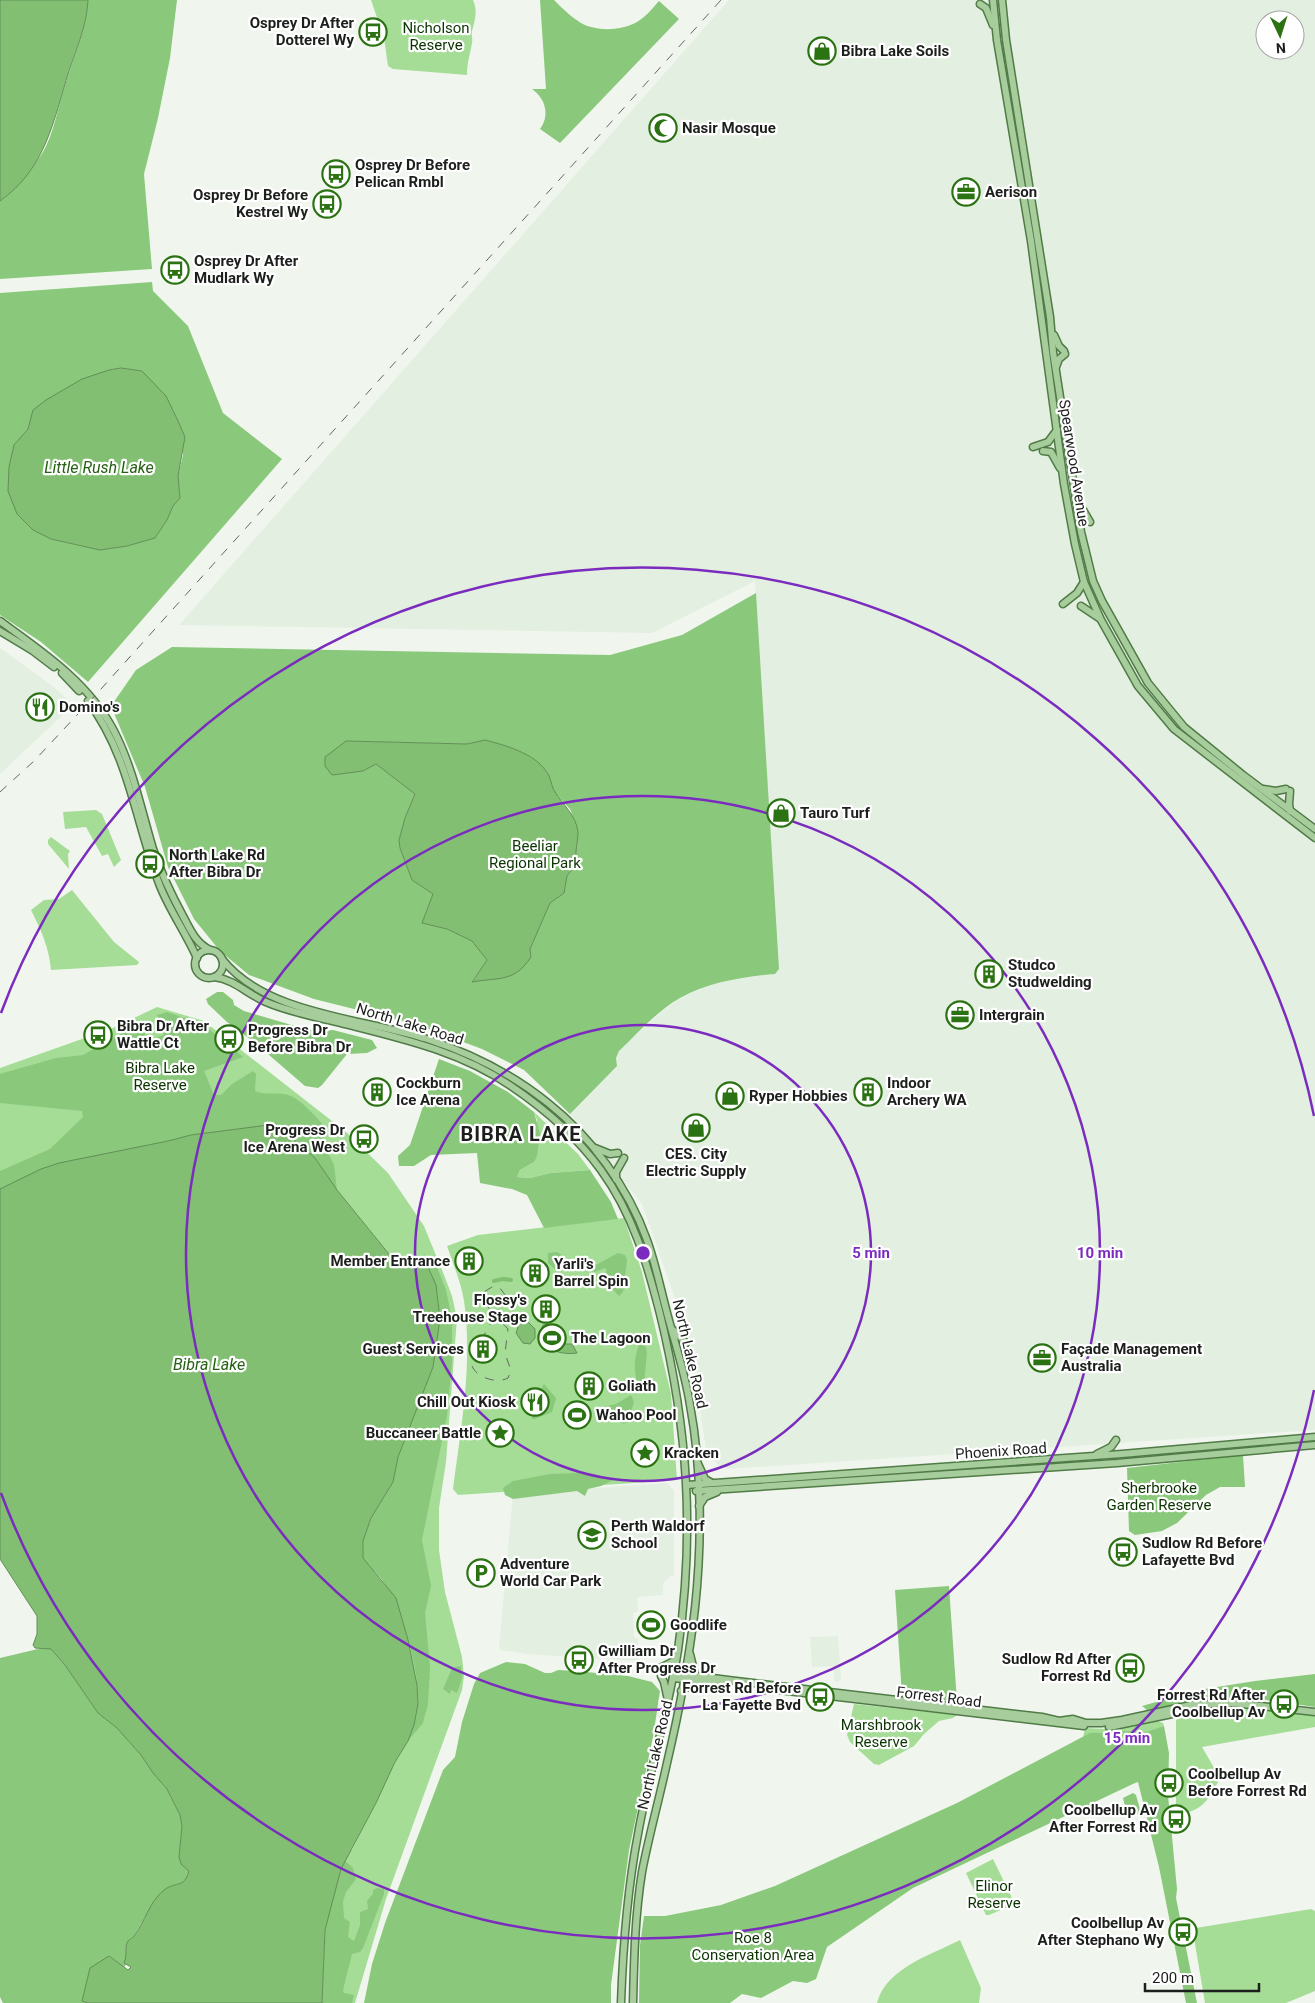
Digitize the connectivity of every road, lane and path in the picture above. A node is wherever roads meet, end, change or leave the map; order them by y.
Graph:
1 (993, 0) edge
2 (1002, 0) edge
3 (980, 4) dead end
4 (997, 33) junction
5 (1050, 316) junction
6 (1056, 368) junction
7 (1057, 430) junction
8 (1033, 447) dead end
9 (1043, 451) dead end
10 (1063, 476) junction
11 (1075, 490) junction
12 (1090, 522) dead end
13 (1084, 582) junction
14 (1063, 604) dead end
15 (1081, 606) dead end
16 (1101, 620) junction
17 (0, 621) edge
18 (0, 630) edge
19 (1262, 789) junction
20 (1290, 811) junction
21 (1315, 829) edge
22 (1315, 838) edge
23 (210, 950) junction
24 (197, 958) junction
25 (222, 959) junction
26 (214, 977) junction
27 (592, 1146) junction
28 (616, 1179) junction
29 (671, 1328) junction
30 (686, 1343) dead end
31 (1315, 1437) edge
32 (1116, 1440) dead end
33 (1315, 1445) edge
34 (1089, 1457) junction
35 (696, 1458) junction
36 (714, 1483) junction
37 (698, 1487) junction
38 (688, 1488) junction
39 (733, 1488) junction
40 (698, 1508) junction
41 (689, 1648) junction
42 (676, 1660) junction
43 (656, 1670) dead end
44 (674, 1675) junction
45 (695, 1675) junction
46 (661, 1676) dead end
47 (684, 1676) junction
48 (704, 1682) junction
49 (681, 1691) junction
50 (669, 1703) junction
51 (1200, 1705) junction
52 (1315, 1712) edge
53 (622, 2003) edge
54 (633, 2003) edge

1 - 4 main road, Spearwood Avenue
2 - 5 main road, Spearwood Avenue
3 - 4 main road
4 - 7 main road, Spearwood Avenue
5 - 6 main road, Spearwood Avenue
5 - 6 main road
6 - 11 main road, Spearwood Avenue
7 - 8 main road
7 - 10 main road, Spearwood Avenue
9 - 10 main road
10 - 13 main road, Spearwood Avenue
11 - 12 main road
11 - 19 main road, Spearwood Avenue
13 - 14 main road
13 - 16 main road, Spearwood Avenue
15 - 16 main road
16 - 22 main road, Spearwood Avenue
17 - 23 main road
18 - 24 main road
19 - 20 main road, Spearwood Avenue
19 - 20 main road
20 - 21 main road, Spearwood Avenue
23 - 24 main road
23 - 25 main road
24 - 26 main road
25 - 26 main road
25 - 27 main road, North Lake Road
26 - 38 main road, North Lake Road
27 - 28 main road, North Lake Road
27 - 28 main road
28 - 29 main road, North Lake Road
29 - 30 main road
29 - 35 main road, North Lake Road
31 - 34 main road, Phoenix Road
32 - 34 main road
33 - 39 main road, Phoenix Road
34 - 36 main road, Phoenix Road
35 - 36 main road
35 - 37 main road, North Lake Road
36 - 37 main road, Phoenix Road
37 - 38 main road, Phoenix Road
37 - 39 main road, Phoenix Road
37 - 40 main road, North Lake Road
38 - 42 main road, North Lake Road
39 - 40 main road
40 - 41 main road, North Lake Road
41 - 45 main road
41 - 47 main road, North Lake Road
42 - 43 main road
42 - 44 main road, North Lake Road
44 - 47 main road, Forrest Road
44 - 50 main road, North Lake Road
45 - 47 main road, Forrest Road
45 - 51 main road, Forrest Road
46 - 50 main road
47 - 48 main road, Forrest Road
47 - 49 main road, North Lake Road
48 - 49 main road
48 - 51 main road, Forrest Road
49 - 54 main road, North Lake Road
50 - 53 main road, North Lake Road
51 - 52 main road, Forrest Road

